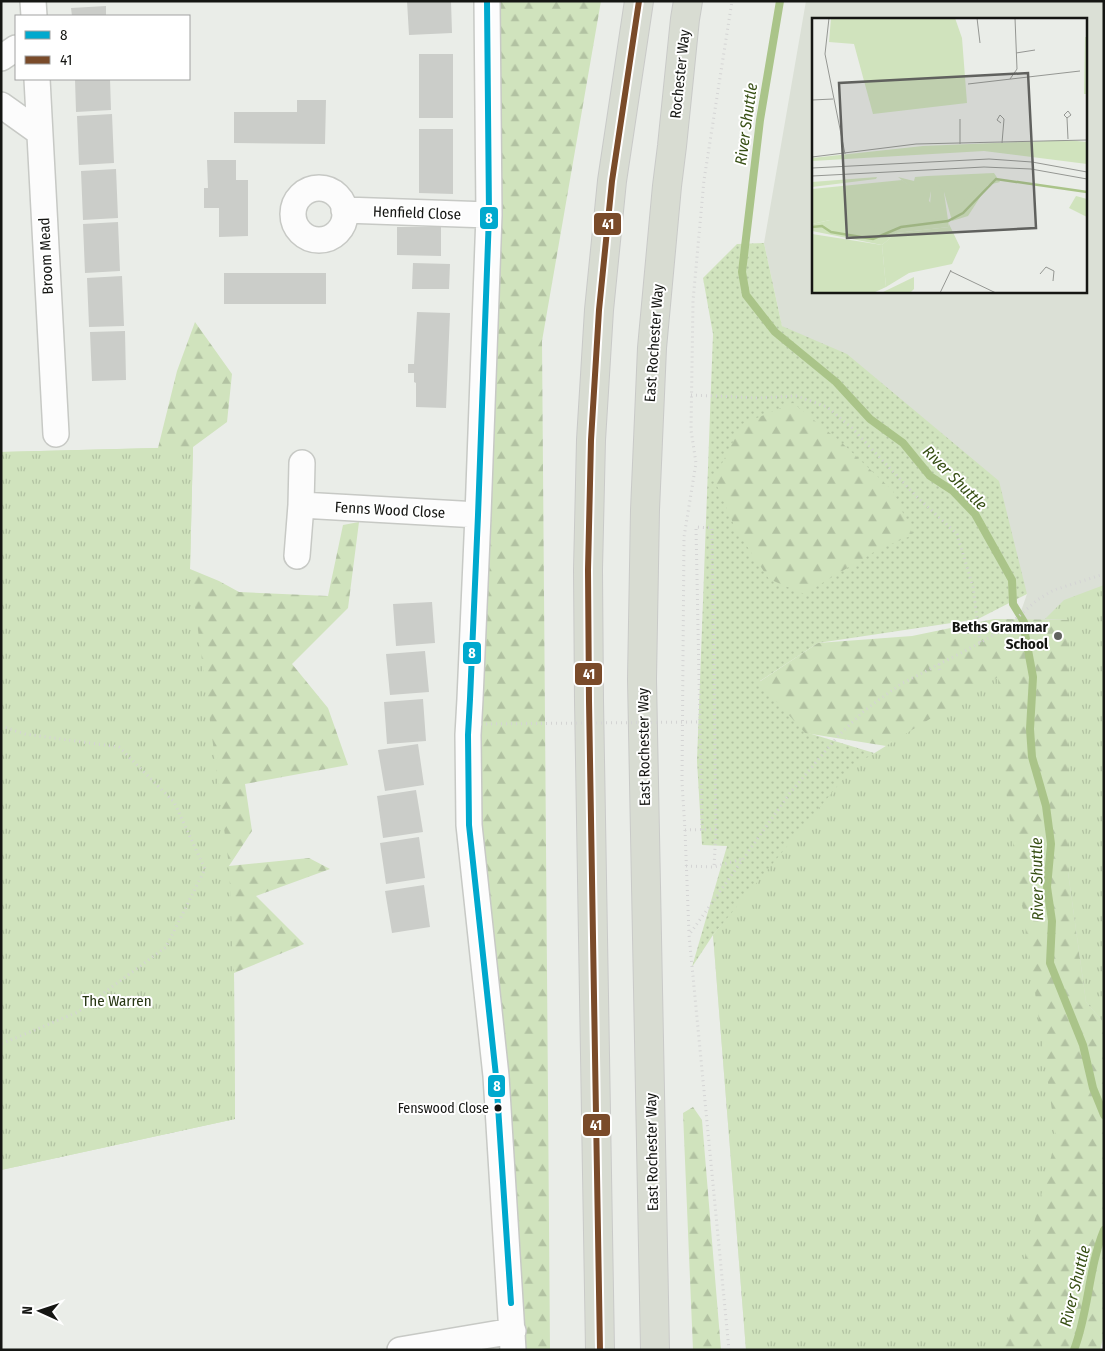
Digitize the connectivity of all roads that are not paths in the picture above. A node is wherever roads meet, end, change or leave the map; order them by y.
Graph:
1 (33, 1) edge
2 (487, 1) edge
3 (639, 1) edge
4 (688, 1) edge
5 (707, 1) edge
6 (34, 15) edge
7 (15, 49) edge
8 (1, 58) edge
9 (37, 80) edge
10 (1, 105) edge
11 (39, 132) junction
12 (672, 146) junction
13 (344, 210) dead end
14 (489, 215) junction
15 (56, 434) dead end
16 (302, 462) dead end
17 (301, 505) junction
18 (478, 515) junction
19 (297, 556) dead end
20 (513, 1340) edge
21 (400, 1350) edge
22 (600, 1350) edge
23 (655, 1350) edge

1 - 6 street
2 - 14 street
3 - 22 highway
4 - 12 highway, Rochester Way
5 - 12 highway
7 - 8 street
9 - 11 street, Broom Mead
10 - 11 street
11 - 15 street, Broom Mead
12 - 23 highway, East Rochester Way
13 - 14 street, Henfield Close
14 - 18 street
16 - 17 street
17 - 18 street, Fenns Wood Close
17 - 19 street
18 - 20 street
20 - 21 street

